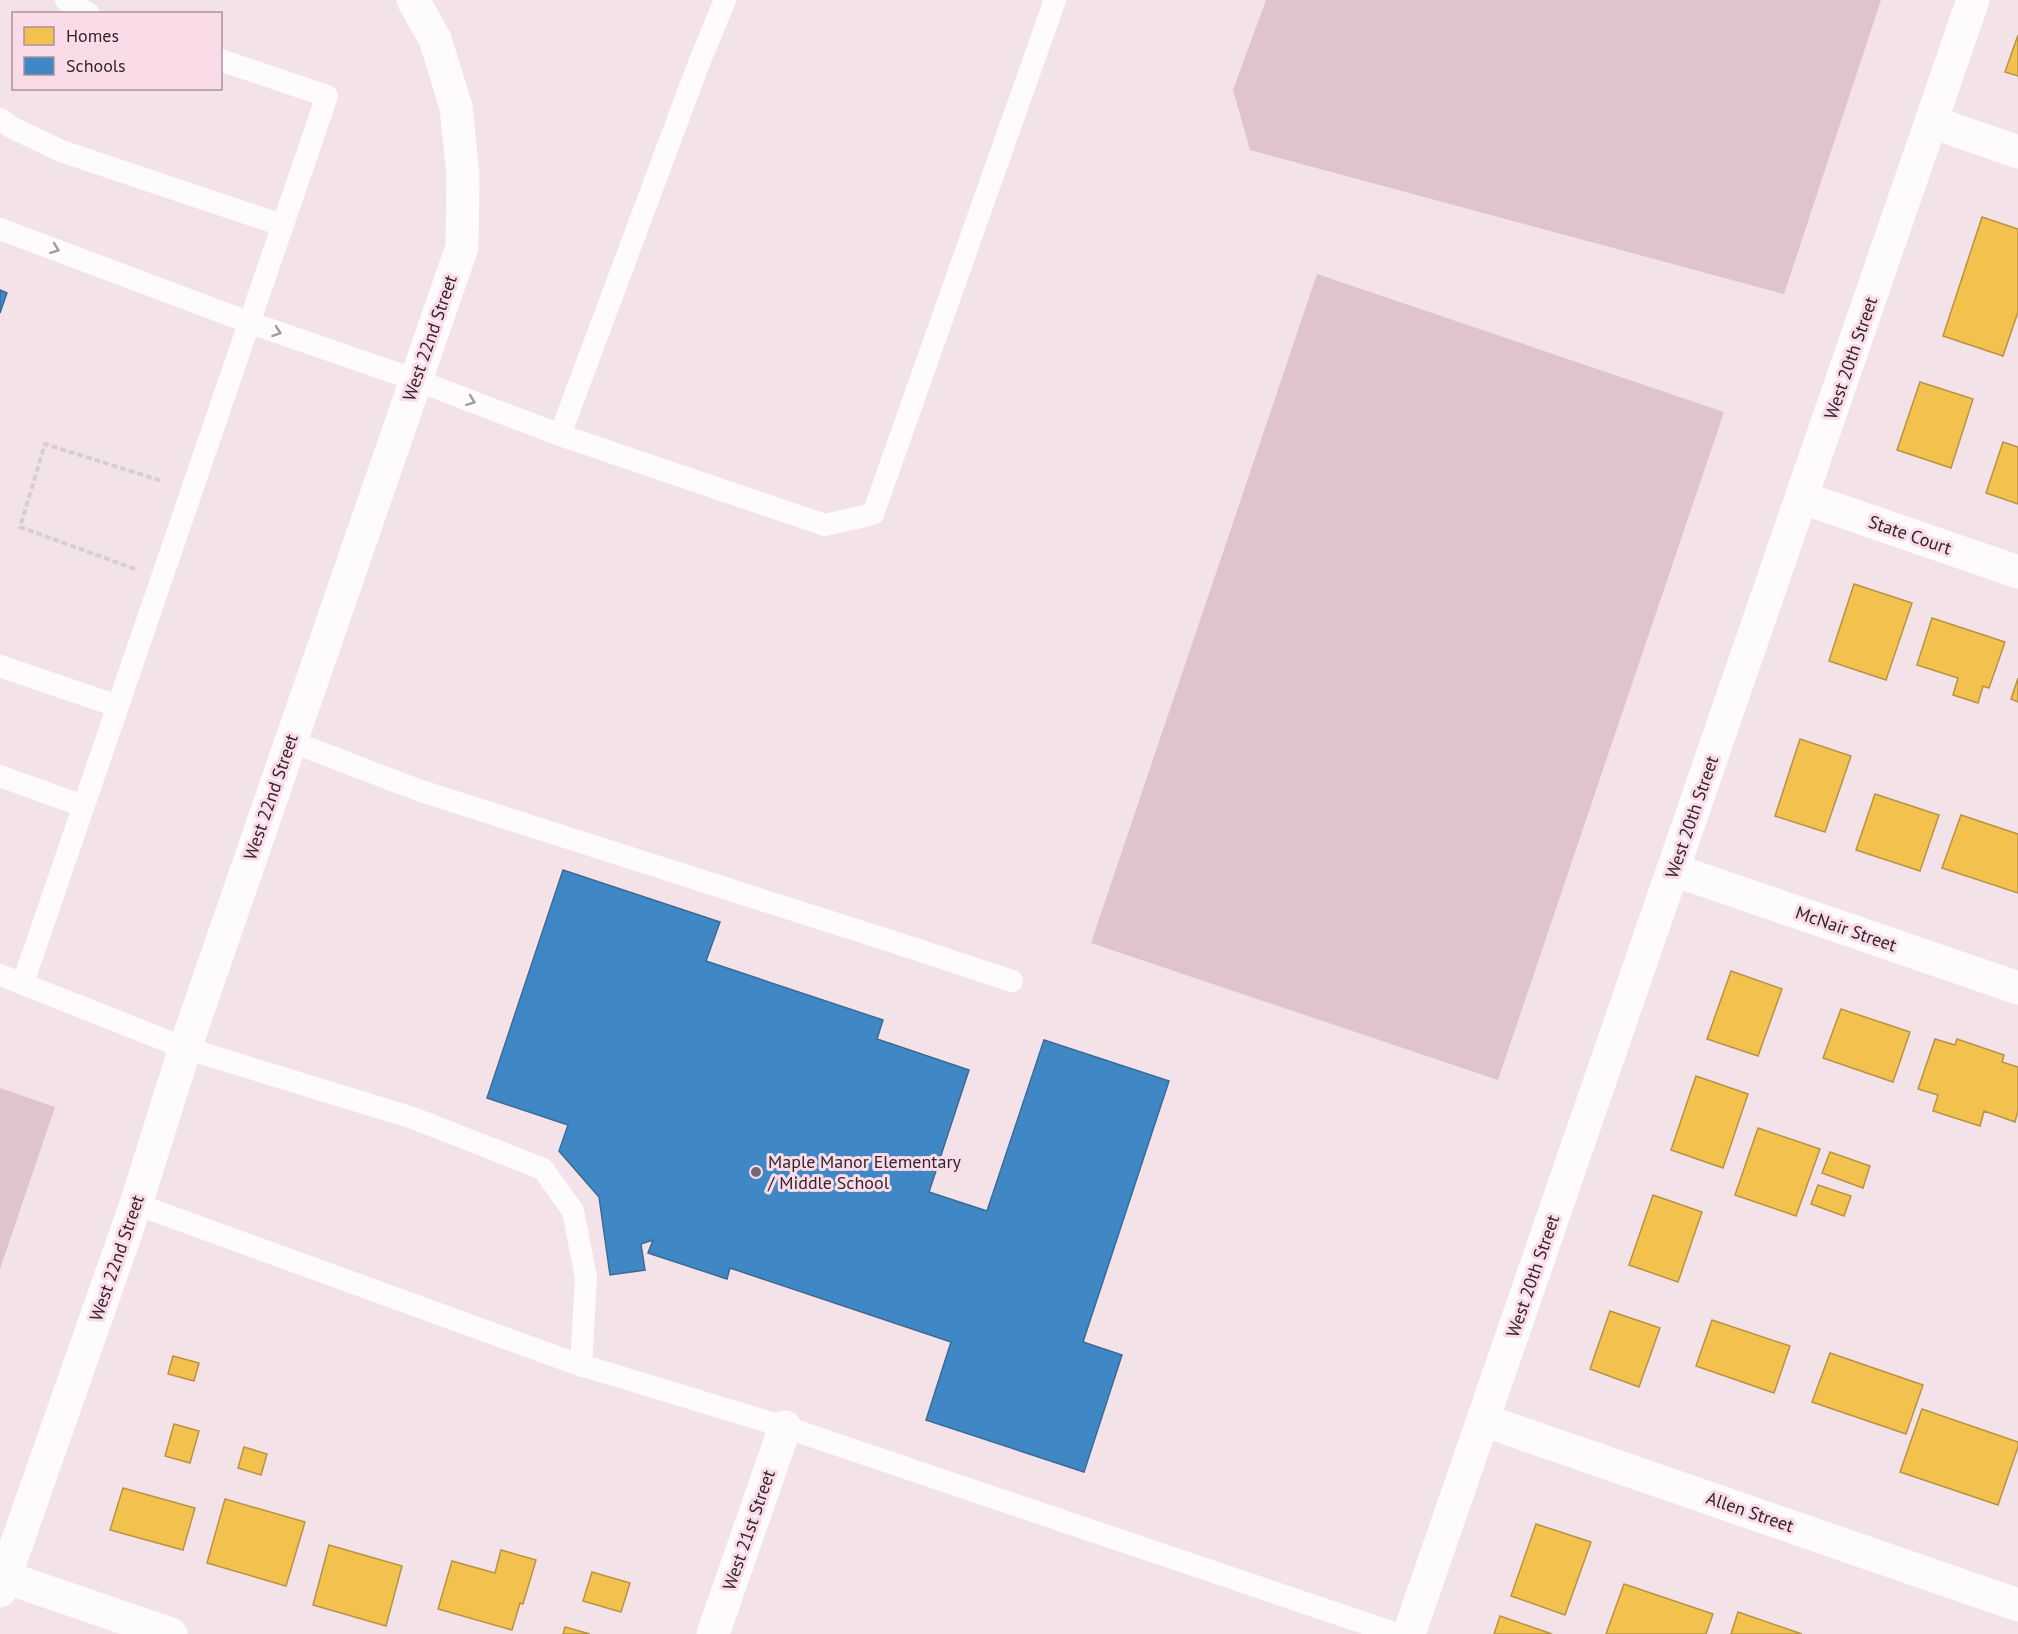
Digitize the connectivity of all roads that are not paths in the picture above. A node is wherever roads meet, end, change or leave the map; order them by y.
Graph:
1 (66, 0) edge
2 (413, 0) edge
3 (725, 0) edge
4 (1055, 0) edge
5 (1973, 0) edge
6 (86, 12) edge
7 (222, 61) edge
8 (0, 119) edge
9 (1932, 122) junction
10 (2018, 152) edge
11 (282, 225) junction
12 (0, 229) edge
13 (248, 322) junction
14 (416, 380) junction
15 (560, 435) junction
16 (1803, 498) junction
17 (2018, 572) edge
18 (0, 666) edge
19 (117, 706) junction
20 (290, 741) junction
21 (0, 776) edge
22 (83, 806) junction
23 (1674, 870) junction
24 (0, 975) edge
25 (1012, 981) dead end
26 (23, 982) junction
27 (2018, 988) edge
28 (185, 1048) junction
29 (136, 1204) junction
30 (581, 1366) junction
31 (1483, 1420) junction
32 (785, 1427) junction
33 (2, 1584) edge
34 (2018, 1605) edge
35 (171, 1634) edge
36 (713, 1634) edge
37 (1397, 1634) edge
38 (1410, 1634) edge

1 - 6 lane
2 - 14 street, West 22nd Street
3 - 15 lane
4 - 15 lane
5 - 9 street, West 20th Street
7 - 11 lane
8 - 11 lane
9 - 10 street
9 - 16 street, West 20th Street
11 - 13 lane
12 -> 13 lane
13 -> 14 lane
13 - 19 lane
14 -> 15 lane
14 - 20 street, West 22nd Street
16 - 17 street, State Court
16 - 23 street, West 20th Street
18 - 19 lane
19 - 22 lane
20 - 25 lane
20 - 28 street, West 22nd Street
21 - 22 lane
22 - 26 lane
23 - 27 street, McNair Street
23 - 31 street, West 20th Street
24 - 26 lane
26 - 28 lane
28 - 29 street, West 22nd Street
28 - 30 lane
29 - 30 lane
29 - 33 street, West 22nd Street
30 - 32 lane
31 - 34 street, Allen Street
31 - 38 street, West 20th Street
32 - 36 street, West 21st Street
32 - 37 lane
33 - 35 street

